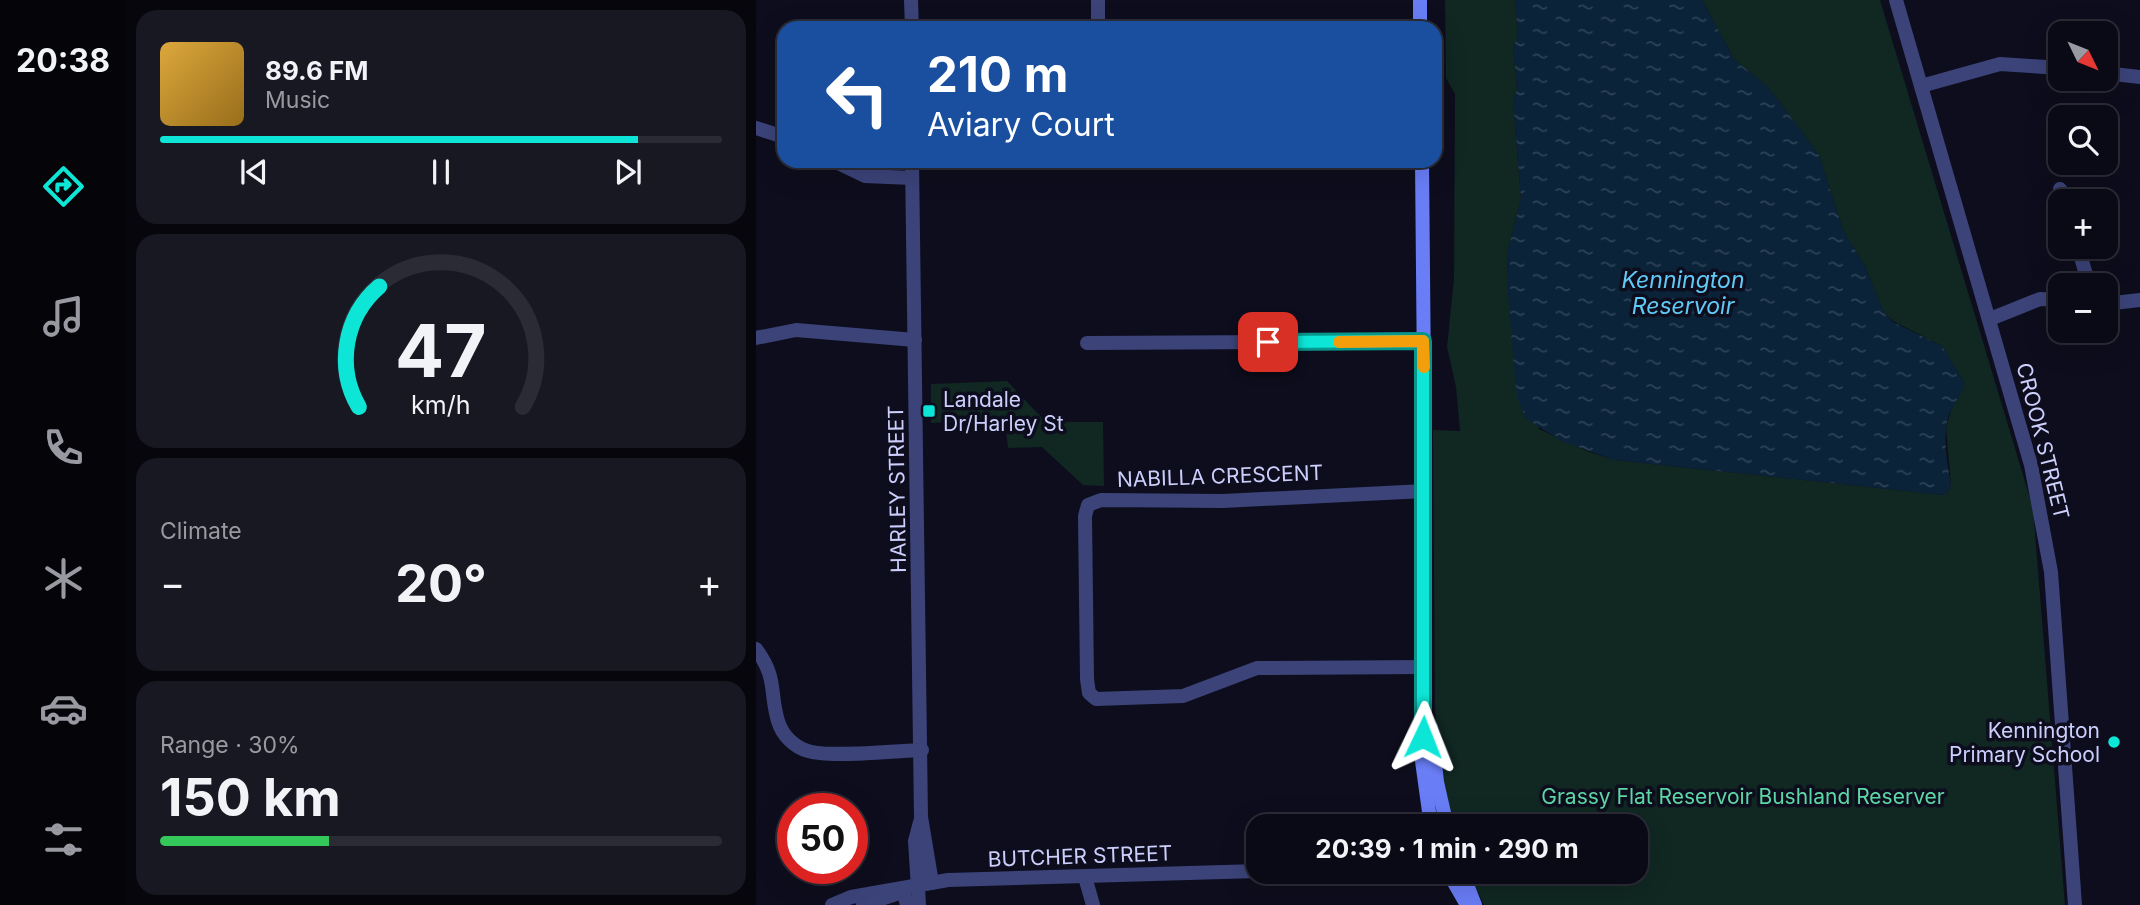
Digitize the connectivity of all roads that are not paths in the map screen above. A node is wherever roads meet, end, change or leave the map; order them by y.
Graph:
1 (911, 0) edge
2 (1098, 0) edge
3 (1420, 0) edge
4 (1896, 0) edge
5 (912, 21) edge
6 (1098, 21) edge
7 (1420, 21) edge
8 (2048, 67) edge
9 (2118, 74) edge
10 (2140, 77) edge
11 (1921, 86) junction
12 (756, 128) edge
13 (777, 135) edge
14 (848, 168) edge
15 (912, 168) edge
16 (1422, 168) edge
17 (912, 178) junction
18 (2048, 299) edge
19 (2140, 300) edge
20 (2118, 303) edge
21 (1990, 319) junction
22 (756, 338) edge
23 (915, 340) junction
24 (1423, 341) junction
25 (1087, 344) dead end
26 (1425, 491) junction
27 (756, 649) edge
28 (1425, 667) junction
29 (922, 750) junction
30 (1429, 814) edge
31 (1444, 814) edge
32 (921, 817) junction
33 (1246, 871) edge
34 (1085, 877) junction
35 (932, 883) junction
36 (1454, 884) edge
37 (1467, 884) edge
38 (910, 888) junction
39 (832, 905) edge
40 (863, 905) edge
41 (906, 905) edge
42 (919, 905) edge
43 (1093, 905) edge
44 (1467, 905) edge
45 (1475, 905) edge
46 (2076, 905) edge

1 - 5 street
2 - 6 street
3 - 7 main road
4 - 11 street, CROOK STREET
8 - 11 street
9 - 10 street
11 - 21 street, CROOK STREET
12 - 13 street
14 - 17 street
15 - 17 street, HARLEY STREET
16 - 24 main road
17 - 23 street, HARLEY STREET
18 - 21 street
19 - 20 street
21 - 46 street, CROOK STREET
22 - 23 street
23 - 29 street, HARLEY STREET
24 - 25 street
24 - 26 main road
26 - 28 main road
26 - 28 street, NABILLA CRESCENT
27 - 29 street
28 - 30 main road
28 - 31 main road
29 - 32 street, HARLEY STREET
32 - 35 street, HARLEY STREET
32 - 38 street, HARLEY STREET
33 - 34 street, BUTCHER STREET
34 - 35 street, BUTCHER STREET
34 - 43 street
35 - 38 street, BUTCHER STREET
36 - 44 main road
37 - 45 main road
38 - 39 street, BUTCHER STREET
38 - 40 street, BUTCHER STREET
38 - 41 street, HARLEY STREET
38 - 42 street, HARLEY STREET

